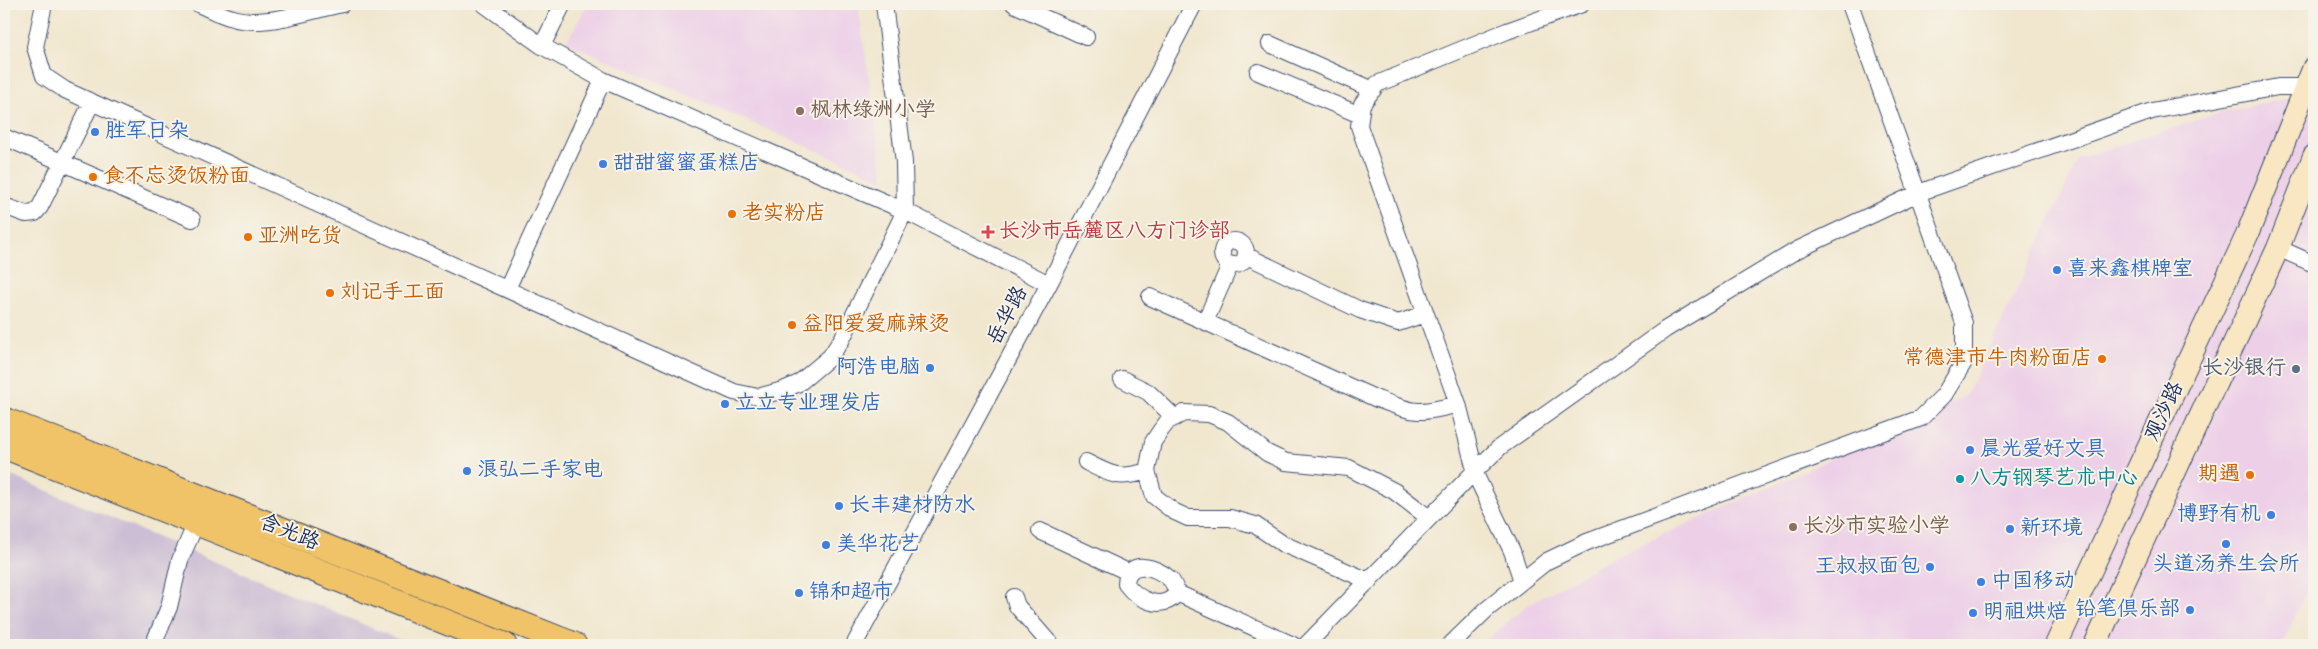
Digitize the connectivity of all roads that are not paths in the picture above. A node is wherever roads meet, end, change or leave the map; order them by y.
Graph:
1 (44, 4) edge
2 (198, 4) edge
3 (342, 4) edge
4 (484, 4) edge
5 (563, 4) edge
6 (884, 4) edge
7 (1014, 4) edge
8 (1194, 4) edge
9 (1582, 4) edge
10 (1850, 4) edge
11 (1086, 37) dead end
12 (1270, 44) dead end
13 (542, 46) junction
14 (1258, 72) dead end
15 (603, 80) junction
16 (2312, 80) edge
17 (1373, 90) junction
18 (92, 102) junction
19 (1360, 115) junction
20 (4, 137) edge
21 (2314, 156) edge
22 (62, 162) junction
23 (1918, 193) junction
24 (4, 206) edge
25 (905, 211) junction
26 (192, 219) dead end
27 (2278, 248) junction
28 (2314, 264) edge
29 (1049, 284) junction
30 (507, 289) junction
31 (1150, 298) dead end
32 (1425, 314) junction
33 (1205, 322) junction
34 (1122, 378) dead end
35 (1458, 404) junction
36 (1175, 418) junction
37 (4, 420) edge
38 (4, 446) edge
39 (1086, 462) dead end
40 (1475, 471) junction
41 (1147, 472) junction
42 (201, 511) junction
43 (1429, 518) junction
44 (1040, 531) dead end
45 (1128, 572) junction
46 (1369, 580) junction
47 (1522, 581) junction
48 (1177, 593) junction
49 (1014, 597) dead end
50 (153, 645) edge
51 (504, 645) edge
52 (574, 645) edge
53 (854, 645) edge
54 (1052, 645) edge
55 (1293, 645) edge
56 (1306, 645) edge
57 (1450, 645) edge
58 (2056, 645) edge
59 (2095, 645) edge

1 - 18 street
2 - 3 street
4 - 13 street
5 - 13 street
6 - 25 street
7 - 11 street
8 - 29 street, 岳华路
9 - 17 street
10 - 23 street
12 - 17 street
13 - 15 street
14 - 19 street
15 - 25 street
15 - 30 street
16 - 23 street
16 - 58 main road, 观沙路
17 - 19 street
18 - 22 street
18 - 30 street
19 - 32 street
20 - 22 street
21 - 27 main road, 观沙路
22 - 24 street
22 - 26 street
23 - 40 street
23 - 47 street
25 - 29 street
25 - 30 street
27 - 28 street
27 - 59 main road, 观沙路
29 - 53 street, 岳华路
31 - 33 street
32 - 33 street
32 - 35 street
33 - 35 street
34 - 36 street
35 - 40 street
36 - 41 street
36 - 43 street
37 - 42 main road, 含光路
38 - 42 main road, 含光路
39 - 41 street
40 - 43 street
40 - 47 street
41 - 46 street
42 - 50 street
42 - 51 main road, 含光路
42 - 52 main road, 含光路
43 - 46 street
44 - 45 street
45 - 48 street
45 - 48 street
46 - 56 street
47 - 57 street
48 - 55 street
49 - 54 street

